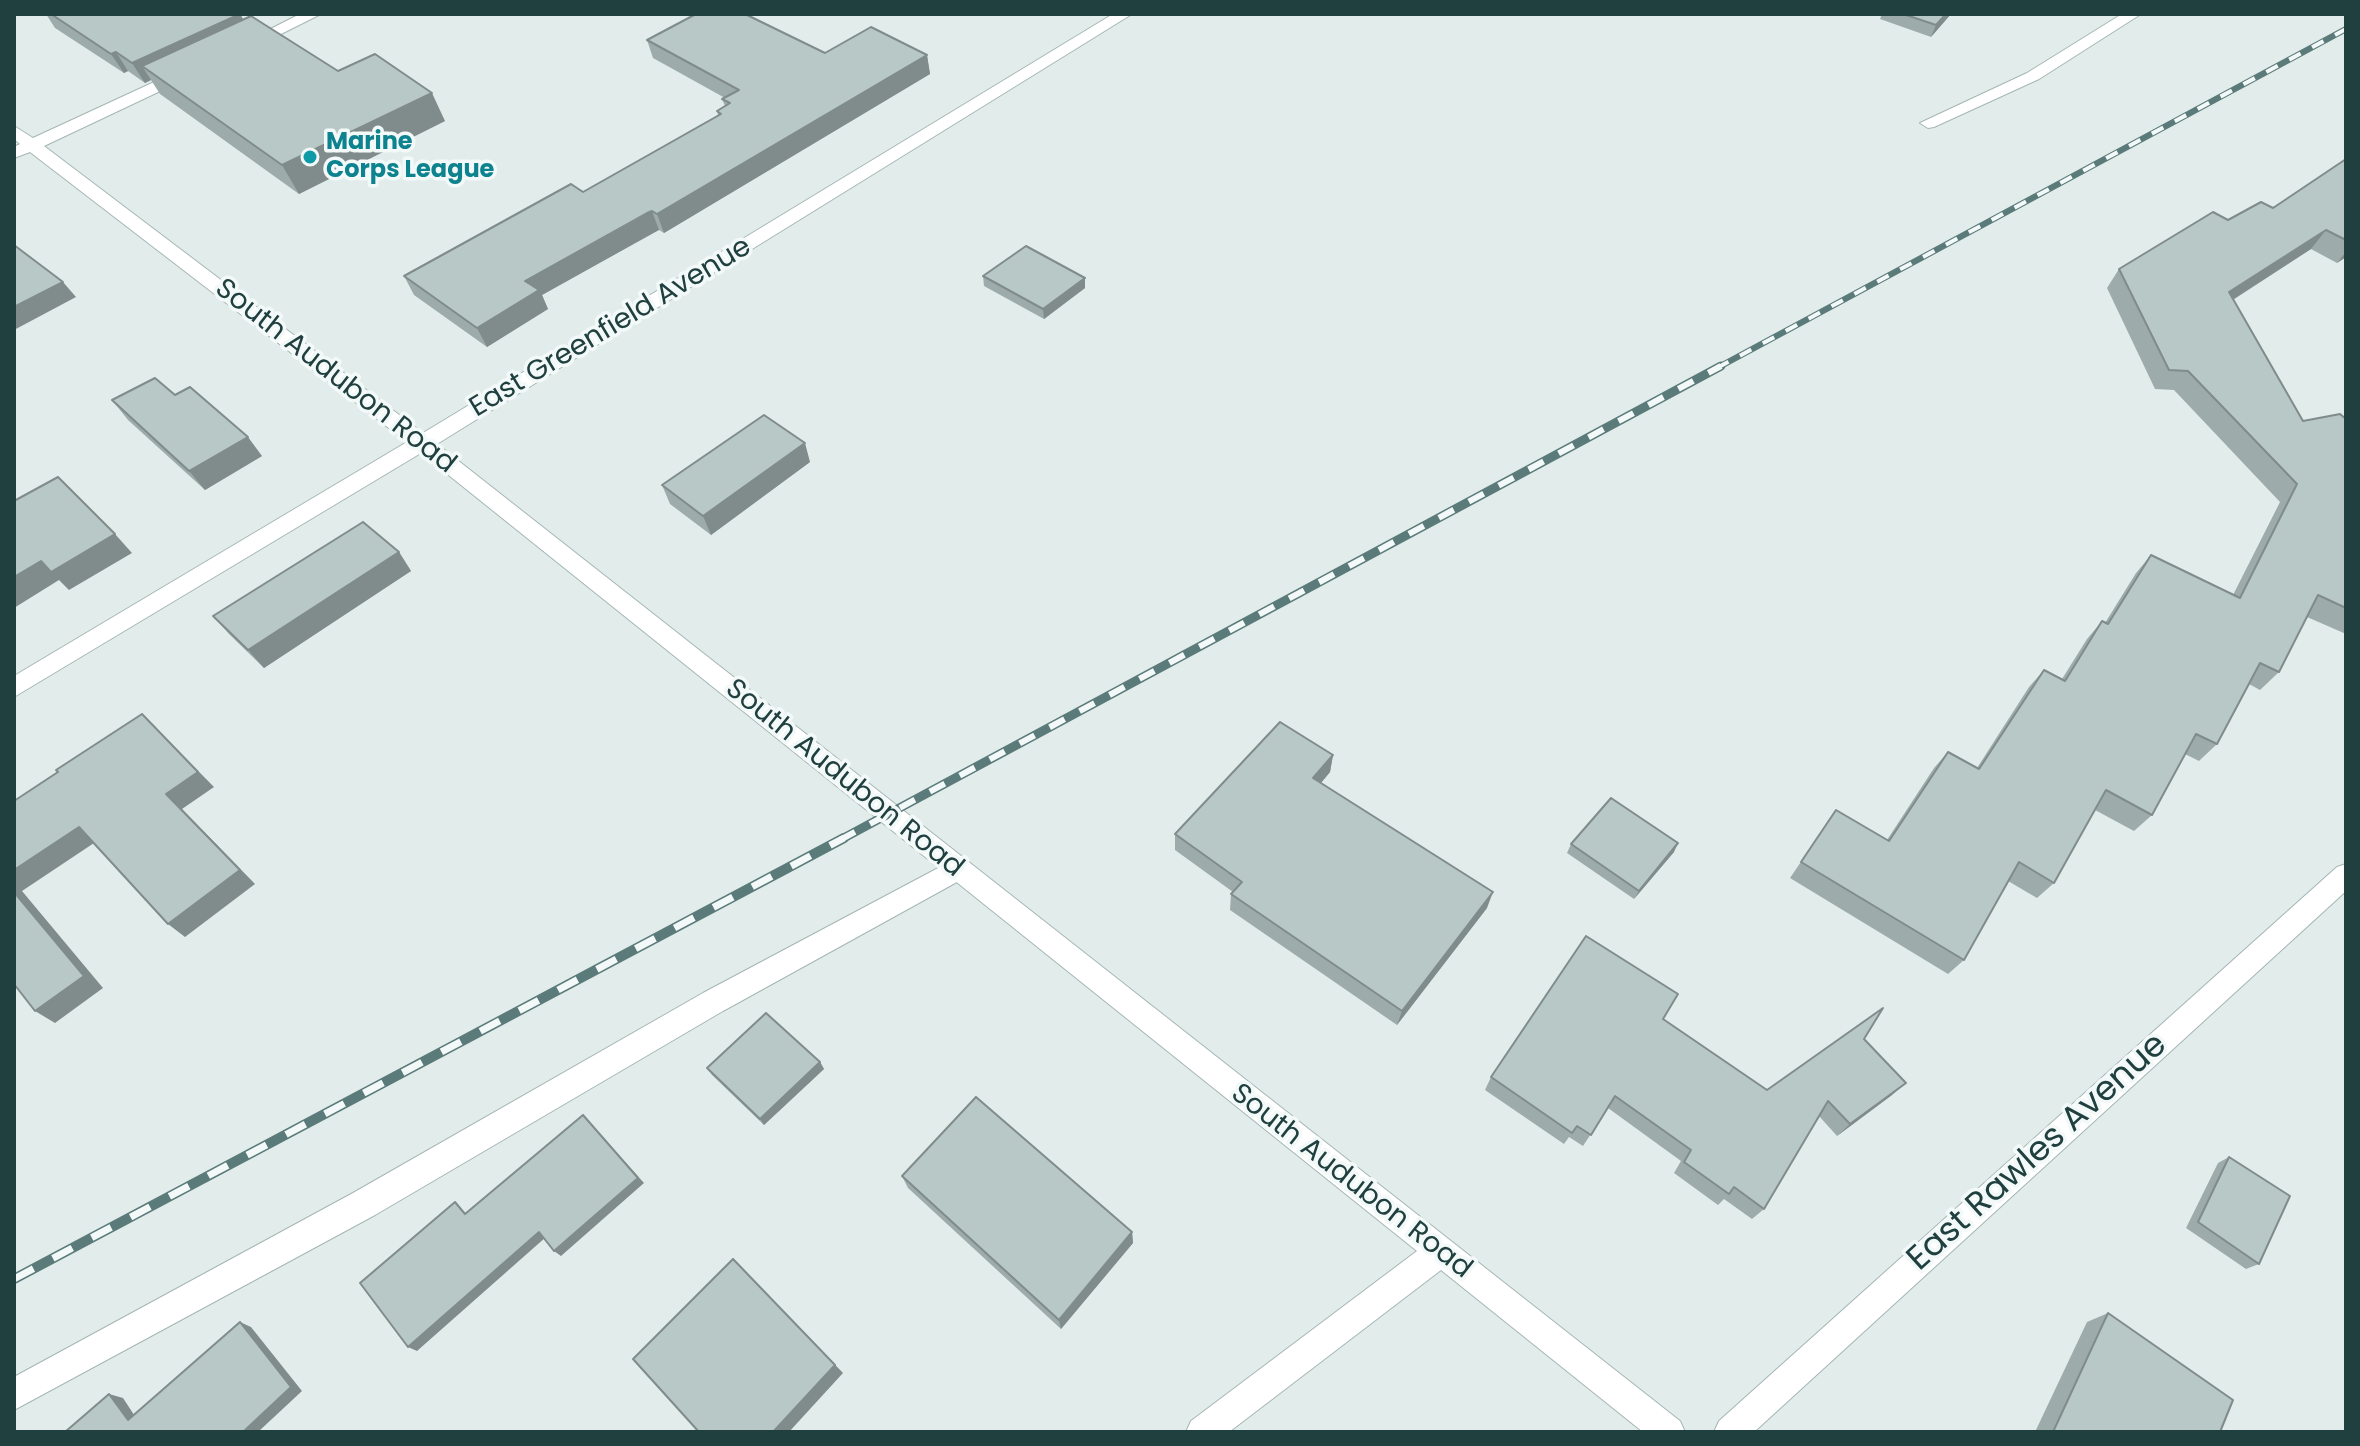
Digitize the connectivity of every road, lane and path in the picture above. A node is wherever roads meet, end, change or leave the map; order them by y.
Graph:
1 (313, 14) edge
2 (1124, 14) edge
3 (2133, 14) edge
4 (229, 53) edge
5 (201, 66) edge
6 (1928, 123) dead end
7 (20, 143) edge
8 (422, 443) junction
9 (14, 688) edge
10 (957, 869) junction
11 (2346, 875) edge
12 (1440, 1252) junction
13 (14, 1394) edge
14 (1202, 1432) edge
15 (1669, 1432) edge
16 (1730, 1432) edge

1 - 4 street
2 - 8 street, East Greenfield Avenue
3 - 6 street
5 - 7 street
7 - 8 street, South Audubon Road
8 - 9 street, East Greenfield Avenue
8 - 10 street, South Audubon Road
10 - 12 street, South Audubon Road
10 - 13 street
11 - 16 street, East Rawles Avenue
12 - 14 street
12 - 15 street, South Audubon Road

